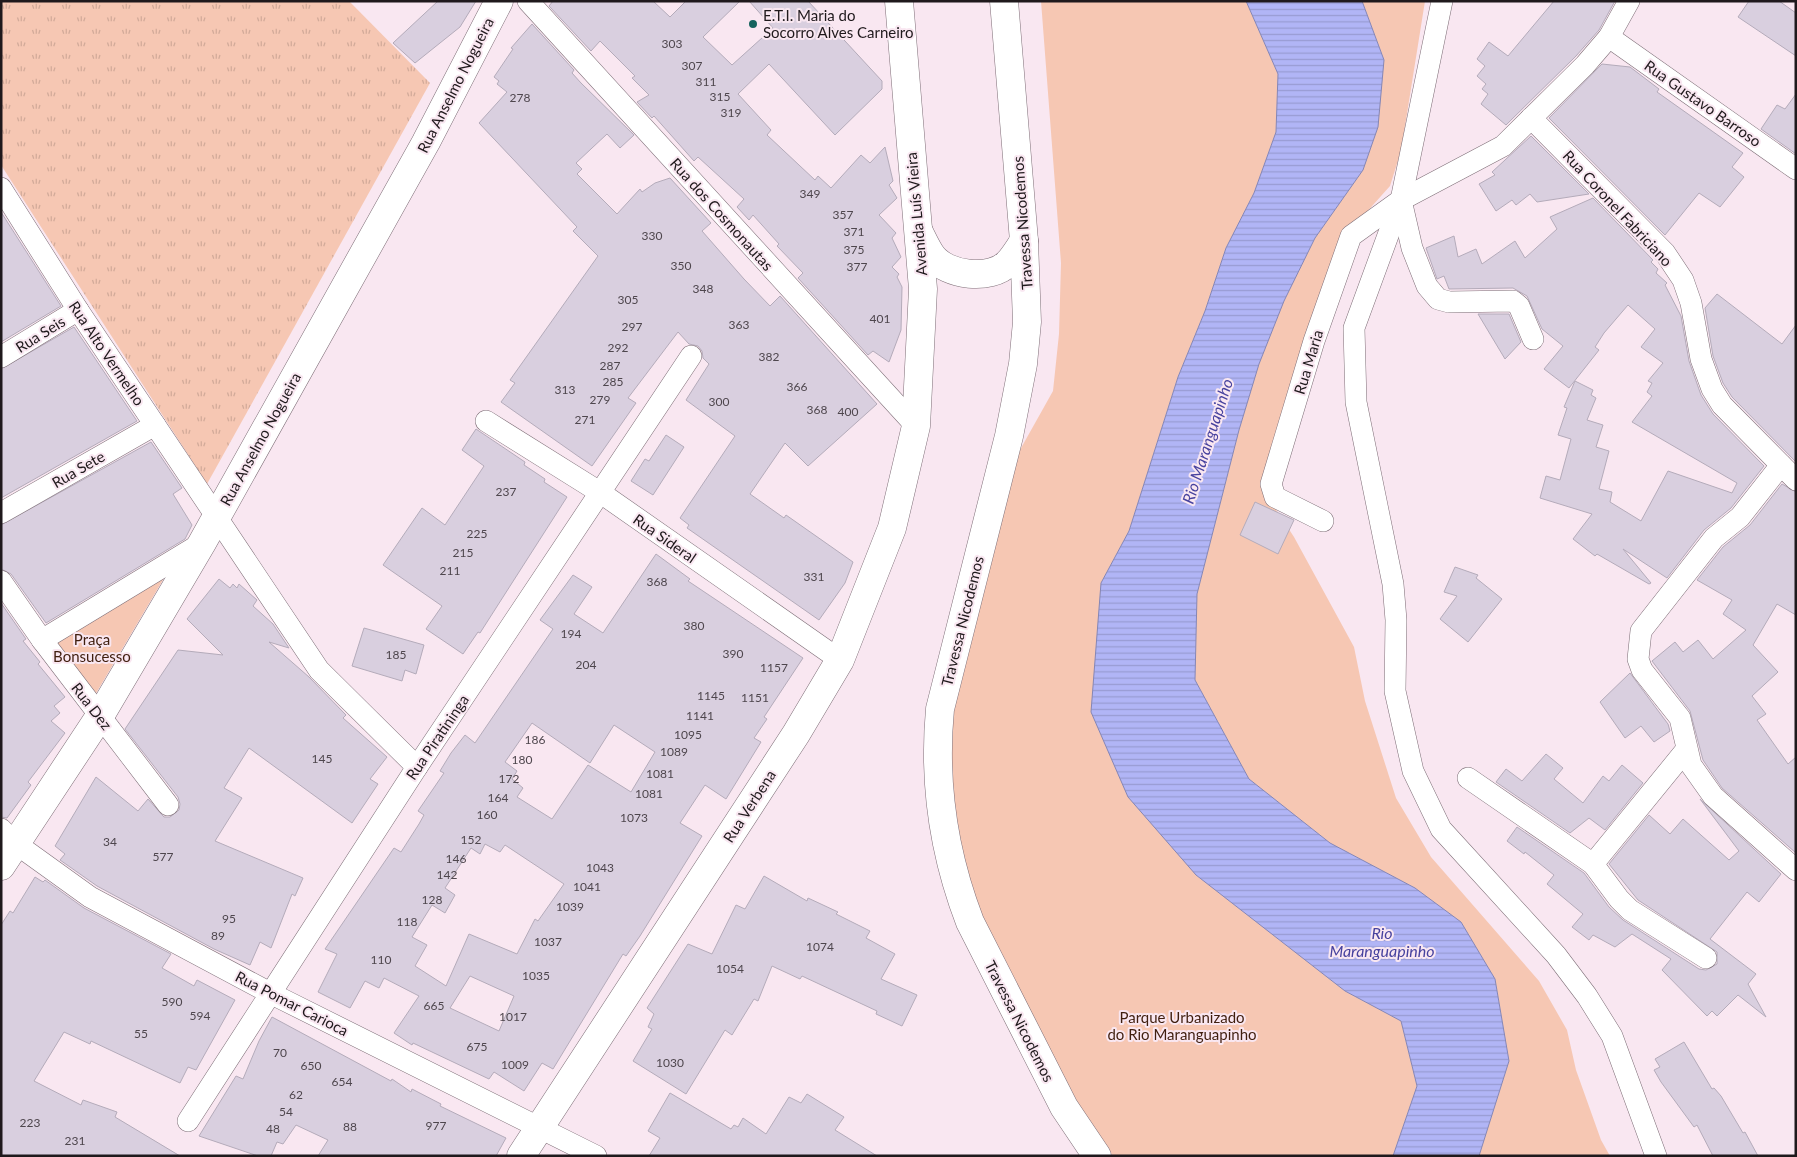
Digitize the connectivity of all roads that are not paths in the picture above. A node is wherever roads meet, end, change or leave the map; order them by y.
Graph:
1 (499, 1) edge
2 (528, 1) edge
3 (899, 1) edge
4 (1004, 1) edge
5 (1442, 1) edge
6 (1629, 1) edge
7 (1609, 37) junction
8 (1531, 118) junction
9 (1796, 169) edge
10 (3, 195) edge
11 (1401, 200) junction
12 (917, 228) junction
13 (1024, 240) junction
14 (78, 310) junction
15 (1533, 339) dead end
16 (691, 356) dead end
17 (1, 358) edge
18 (486, 421) dead end
19 (155, 425) junction
20 (916, 426) junction
21 (1781, 465) junction
22 (1796, 480) edge
23 (601, 493) junction
24 (1, 513) edge
25 (217, 516) junction
26 (1323, 521) dead end
27 (202, 543) junction
28 (1, 581) edge
29 (42, 640) junction
30 (840, 660) junction
31 (100, 716) junction
32 (1686, 750) junction
33 (417, 767) junction
34 (1468, 778) dead end
35 (168, 805) dead end
36 (8, 836) edge
37 (1593, 864) junction
38 (1, 866) edge
39 (1796, 870) edge
40 (1706, 958) dead end
41 (270, 993) junction
42 (188, 1121) dead end
43 (540, 1126) junction
44 (522, 1156) edge
45 (596, 1156) edge
46 (1097, 1156) edge
47 (1656, 1156) edge

1 - 25 main road, Rua Anselmo Nogueira
2 - 20 street, Rua dos Cosmonautas
3 - 12 main road, Avenida Luís Vieira
4 - 13 main road, Travessa Nicodemos
5 - 11 street
6 - 7 street, Rua Maria
7 - 8 street, Rua Maria
7 - 9 street, Rua Gustavo Barroso
8 - 11 street, Rua Maria
8 - 21 street, Rua Coronel Fabriciano
10 - 14 street, Rua Alto Vermelho
11 - 15 street
11 - 26 street, Rua Maria
11 - 47 street
12 - 13 main road
12 - 20 main road, Avenida Luís Vieira
13 - 46 main road, Travessa Nicodemos
14 - 17 street, Rua Seis
14 - 19 street, Rua Alto Vermelho
16 - 23 street, Rua Piratininga
18 - 23 street, Rua Sideral
19 - 24 street, Rua Sete
19 - 25 street, Rua Alto Vermelho
20 - 30 main road, Rua Verbena
21 - 22 street, Rua Coronel Fabriciano
21 - 32 street
23 - 30 street, Rua Sideral
23 - 33 street, Rua Piratininga
25 - 27 main road, Rua Anselmo Nogueira
25 - 33 street, Rua Alto Vermelho
27 - 29 street
27 - 31 main road, Rua Anselmo Nogueira
28 - 29 street, Rua Dez
29 - 31 street, Rua Dez
30 - 43 main road, Rua Verbena
31 - 35 street, Rua Dez
31 - 36 main road, Rua Anselmo Nogueira
32 - 37 street
32 - 39 street
33 - 41 street, Rua Piratininga
34 - 37 street
36 - 38 main road, Rua Anselmo Nogueira
36 - 41 street, Rua Pomar Carioca
37 - 40 street
41 - 42 street, Rua Piratininga
41 - 43 street, Rua Pomar Carioca
43 - 44 main road, Rua Verbena
43 - 45 street, Rua Pomar Carioca

